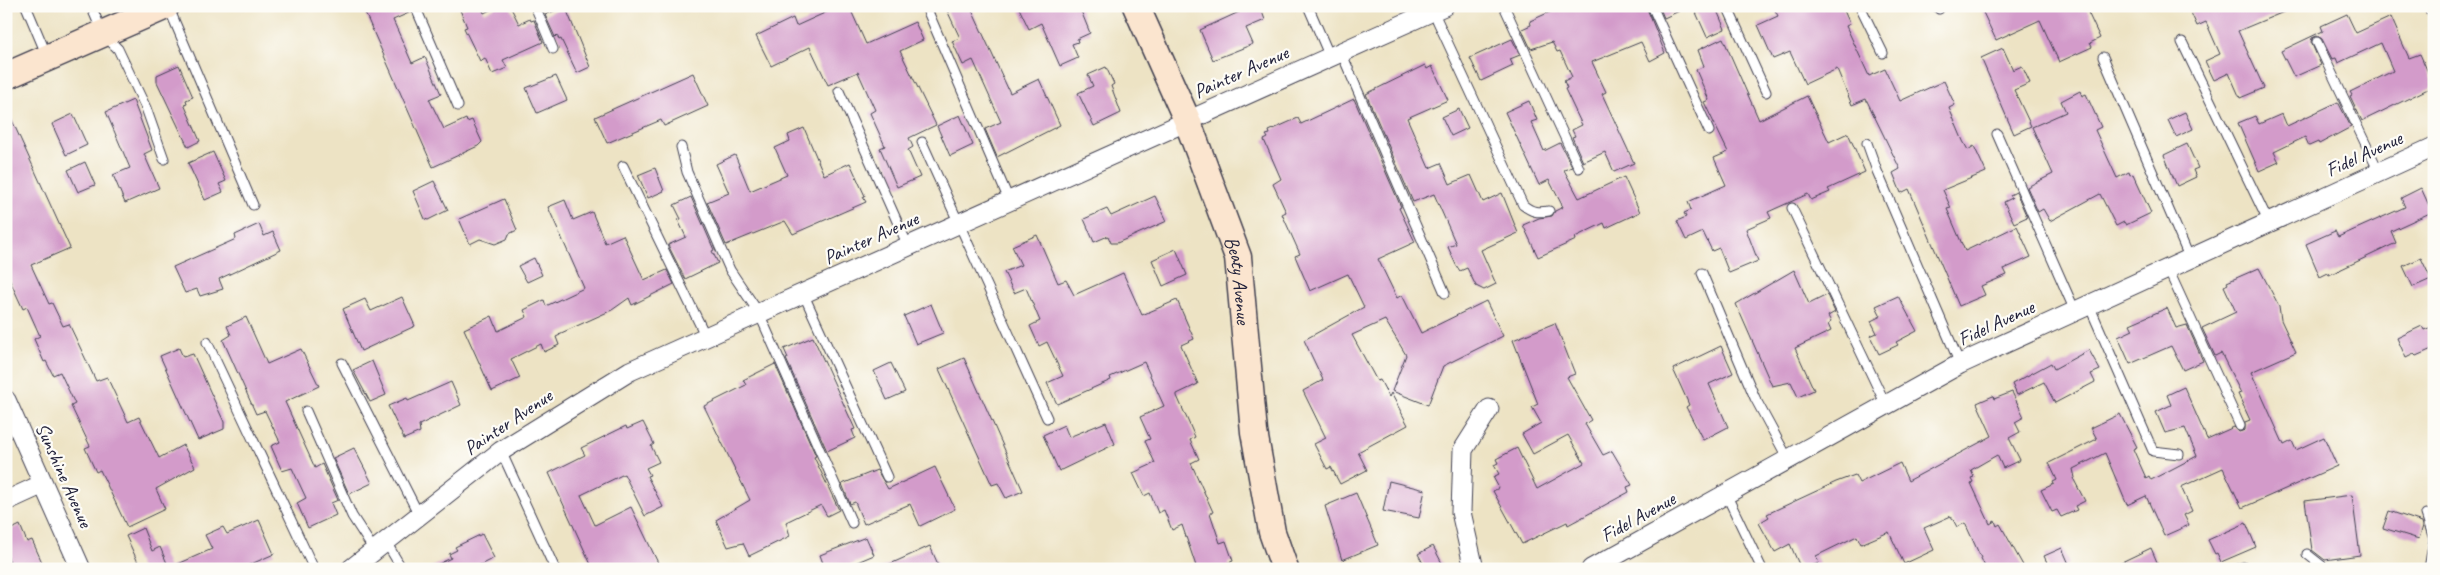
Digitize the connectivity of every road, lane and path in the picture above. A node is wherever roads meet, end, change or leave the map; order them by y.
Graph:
1 (26, 6) edge
2 (92, 6) edge
3 (167, 6) edge
4 (415, 6) edge
5 (535, 6) edge
6 (1136, 6) edge
7 (1308, 6) edge
8 (1504, 6) edge
9 (1652, 6) edge
10 (1727, 6) edge
11 (1860, 6) edge
12 (926, 7) edge
13 (1439, 9) edge
14 (103, 34) junction
15 (2182, 42) dead end
16 (2317, 42) dead end
17 (553, 49) dead end
18 (1883, 53) dead end
19 (1336, 54) junction
20 (2103, 57) dead end
21 (48, 58) junction
22 (6, 76) edge
23 (839, 91) dead end
24 (1766, 92) dead end
25 (458, 106) dead end
26 (1187, 120) junction
27 (1709, 131) dead end
28 (1997, 134) dead end
29 (922, 142) dead end
30 (1867, 143) dead end
31 (681, 147) dead end
32 (2434, 147) edge
33 (164, 158) dead end
34 (623, 166) dead end
35 (1579, 168) dead end
36 (2379, 172) junction
37 (1009, 200) junction
38 (253, 205) dead end
39 (1792, 208) dead end
40 (1548, 211) dead end
41 (958, 223) junction
42 (2269, 223) junction
43 (908, 246) junction
44 (2190, 259) junction
45 (2168, 268) junction
46 (1702, 273) dead end
47 (1445, 292) dead end
48 (802, 293) junction
49 (2082, 308) junction
50 (759, 313) junction
51 (706, 337) junction
52 (207, 342) dead end
53 (342, 363) dead end
54 (1960, 364) junction
55 (6, 400) edge
56 (1886, 405) junction
57 (1489, 409) dead end
58 (306, 411) dead end
59 (1047, 418) dead end
60 (2240, 426) dead end
61 (501, 451) junction
62 (2179, 454) dead end
63 (1788, 459) junction
64 (887, 478) dead end
65 (43, 484) junction
66 (1726, 494) junction
67 (6, 501) edge
68 (2426, 514) dead end
69 (419, 515) junction
70 (852, 524) dead end
71 (2434, 539) edge
72 (380, 546) junction
73 (2307, 554) dead end
74 (355, 567) edge
75 (81, 569) edge
76 (314, 569) edge
77 (402, 569) edge
78 (555, 569) edge
79 (1285, 569) edge
80 (1474, 569) edge
81 (1591, 569) edge
82 (1762, 569) edge
83 (2238, 569) edge
84 (2250, 569) edge
85 (2326, 569) edge
86 (2429, 569) edge

1 - 21 lane
2 - 14 lane
3 - 14 street
3 - 38 lane
4 - 25 lane
5 - 17 lane
6 - 26 street, Beaty Avenue
7 - 19 lane
8 - 35 lane
9 - 27 lane
10 - 24 lane
11 - 18 lane
12 - 37 lane
13 - 19 street, Painter Avenue
13 - 40 lane
14 - 21 street
14 - 33 lane
15 - 42 lane
16 - 36 lane
19 - 26 street, Painter Avenue
19 - 47 lane
20 - 44 lane
21 - 22 street
23 - 43 lane
26 - 37 street, Painter Avenue
26 - 79 street, Beaty Avenue
28 - 49 lane
29 - 41 lane
30 - 54 lane
31 - 50 lane
32 - 36 street, Fidel Avenue
34 - 51 lane
36 - 42 street, Fidel Avenue
37 - 41 street, Painter Avenue
39 - 56 lane
41 - 43 street, Painter Avenue
41 - 59 lane
42 - 44 street, Fidel Avenue
43 - 48 street, Painter Avenue
44 - 45 street, Fidel Avenue
45 - 49 street, Fidel Avenue
45 - 60 lane
46 - 63 lane
48 - 50 street, Painter Avenue
48 - 64 lane
49 - 54 street, Fidel Avenue
49 - 62 lane
50 - 51 street, Painter Avenue
50 - 70 lane
51 - 61 street, Painter Avenue
52 - 76 lane
53 - 69 lane
54 - 56 street, Fidel Avenue
55 - 65 street, Sunshine Avenue
56 - 63 street, Fidel Avenue
57 - 80 street
58 - 72 lane
61 - 69 street, Painter Avenue
61 - 78 lane
63 - 66 street, Fidel Avenue
65 - 67 street
65 - 75 street, Sunshine Avenue
66 - 81 street, Fidel Avenue
66 - 82 lane
68 - 71 lane
69 - 72 street, Painter Avenue
71 - 86 lane
72 - 74 street, Painter Avenue
72 - 77 lane
73 - 85 lane
83 - 84 lane

